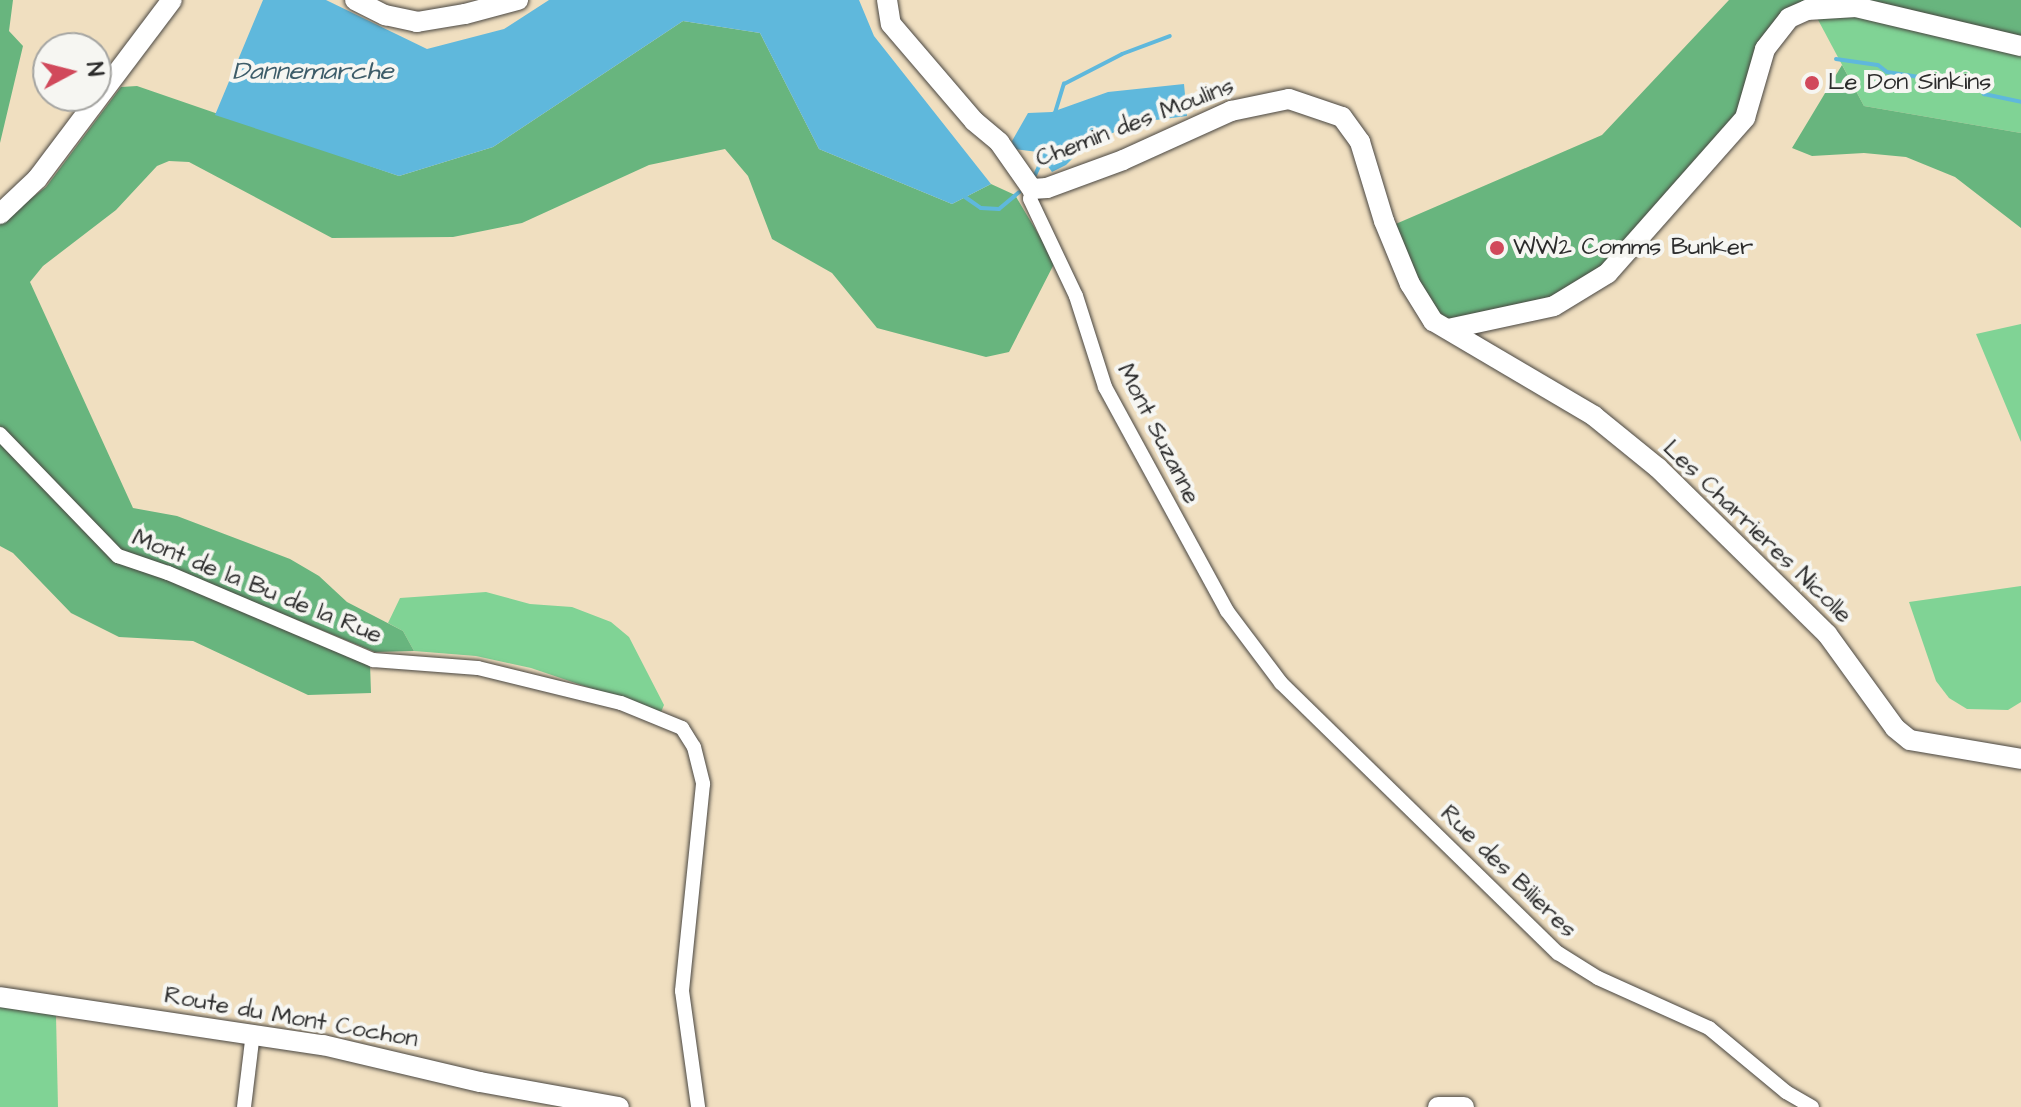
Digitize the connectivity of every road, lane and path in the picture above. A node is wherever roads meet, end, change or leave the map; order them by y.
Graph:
1 (172, 0) edge
2 (355, 0) edge
3 (518, 0) edge
4 (887, 0) edge
5 (2021, 46) edge
6 (1032, 189) junction
7 (0, 214) edge
8 (1448, 329) junction
9 (0, 434) edge
10 (1281, 683) joint
11 (2021, 759) edge
12 (0, 997) edge
13 (253, 1033) junction
14 (244, 1107) edge
15 (619, 1107) edge
16 (698, 1107) edge
17 (1438, 1107) edge
18 (1464, 1107) edge
19 (1812, 1107) edge

1 - 7 street
2 - 3 street
4 - 6 street, Chemin des Moulins
5 - 8 street
6 - 8 street, Chemin des Moulins
6 - 10 street, Mont Suzanne
8 - 11 street, Les Charrieres Nicolle
9 - 16 street, Mont de la Bu de la Rue
10 - 19 street, Rue des Bilieres
12 - 13 street, Route du Mont Cochon
13 - 14 street
13 - 15 street, Route du Mont Cochon
17 - 18 street

